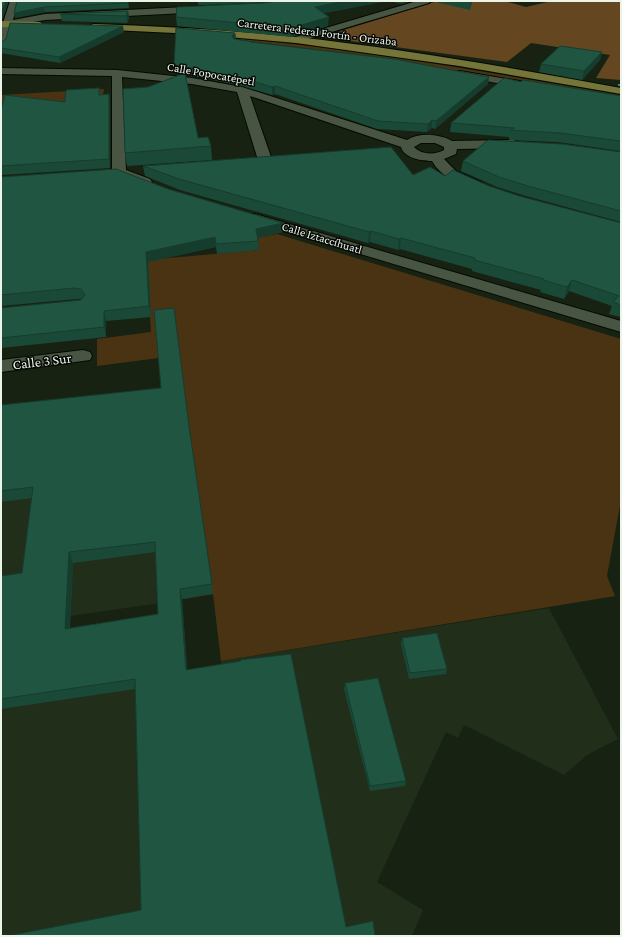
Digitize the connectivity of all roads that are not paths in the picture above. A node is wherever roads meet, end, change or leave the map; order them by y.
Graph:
1 (14, 1) edge
2 (426, 1) edge
3 (216, 9) edge
4 (4, 24) edge
5 (71, 26) edge
6 (86, 26) edge
7 (295, 40) junction
8 (239, 43) edge
9 (1, 44) edge
10 (1, 71) edge
11 (117, 73) junction
12 (501, 81) junction
13 (539, 87) edge
14 (242, 90) junction
15 (490, 90) edge
16 (561, 91) edge
17 (621, 91) edge
18 (621, 101) edge
19 (444, 129) dead end
20 (433, 139) junction
21 (526, 144) edge
22 (450, 145) junction
23 (408, 148) junction
24 (386, 152) edge
25 (436, 157) junction
26 (280, 159) edge
27 (265, 160) junction
28 (249, 161) edge
29 (150, 170) edge
30 (119, 172) junction
31 (103, 173) edge
32 (161, 188) edge
33 (491, 191) edge
34 (243, 214) edge
35 (621, 327) edge
36 (83, 356) dead end
37 (1, 366) edge

1 - 4 street
2 - 7 street
3 - 4 street
4 - 5 main road
4 - 9 street
6 - 7 main road, Carretera Federal Fortín - Orizaba
7 - 17 main road, Carretera Federal Fortín - Orizaba
8 - 12 street
10 - 11 street, Calle Popocatépetl
11 - 14 street, Calle Popocatépetl
11 - 30 street
12 - 13 street
12 - 15 street
14 - 23 street, Calle Popocatépetl
14 - 27 street
16 - 18 street
19 - 20 street
20 - 22 street
20 - 23 street
21 - 22 street
22 - 25 street
23 - 24 street
23 - 25 street, Calle Popocatépetl
25 - 33 street
26 - 27 street
27 - 28 street
29 - 30 street
30 - 31 street
30 - 32 street
34 - 35 street, Calle Iztaccíhuatl
36 - 37 street, Calle 3 Sur

